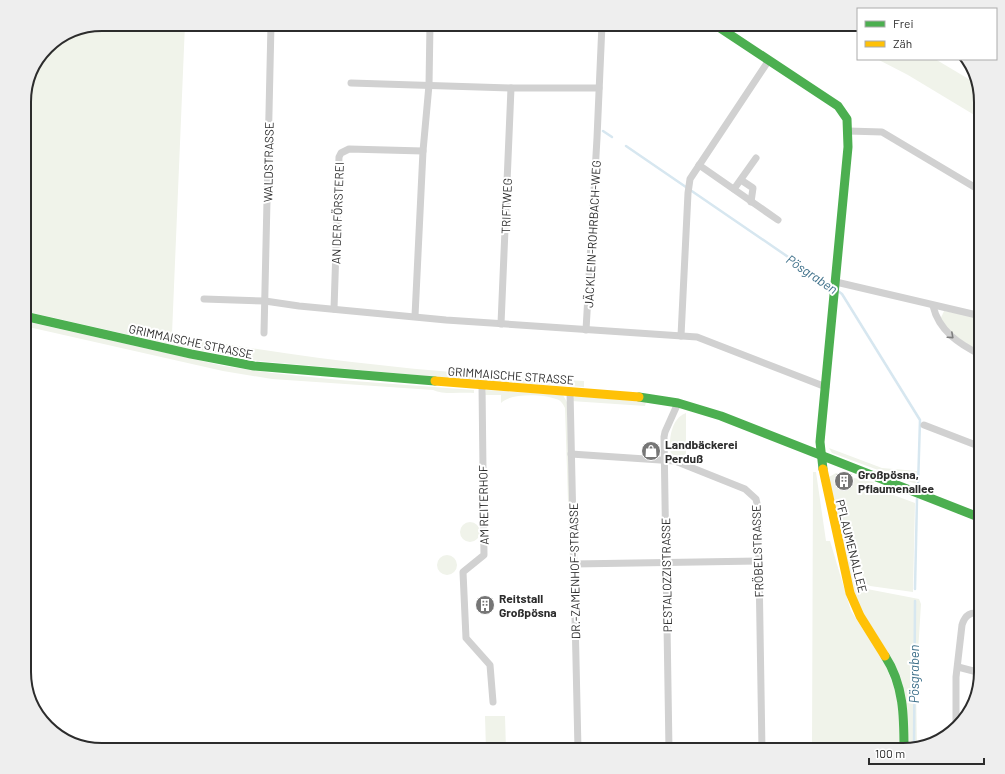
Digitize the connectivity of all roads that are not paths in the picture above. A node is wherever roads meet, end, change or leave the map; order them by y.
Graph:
1 (271, 31) edge
2 (430, 31) edge
3 (602, 31) edge
4 (725, 31) edge
5 (769, 60) junction
6 (351, 83) dead end
7 (429, 85) junction
8 (511, 88) junction
9 (599, 88) junction
10 (848, 130) junction
11 (423, 151) junction
12 (756, 158) dead end
13 (699, 165) junction
14 (741, 180) junction
15 (974, 187) edge
16 (734, 189) junction
17 (751, 202) junction
18 (778, 220) dead end
19 (835, 287) junction
20 (204, 299) dead end
21 (265, 301) junction
22 (933, 306) junction
23 (334, 309) junction
24 (974, 315) edge
25 (416, 316) junction
26 (31, 318) edge
27 (502, 324) junction
28 (586, 330) junction
29 (264, 333) dead end
30 (681, 336) junction
31 (974, 351) edge
32 (482, 385) junction
33 (826, 387) junction
34 (570, 391) junction
35 (678, 403) junction
36 (924, 425) dead end
37 (974, 444) edge
38 (570, 454) junction
39 (822, 455) junction
40 (665, 460) junction
41 (974, 515) edge
42 (758, 561) junction
43 (665, 562) junction
44 (574, 564) junction
45 (974, 613) edge
46 (958, 667) junction
47 (974, 671) edge
48 (493, 702) dead end
49 (956, 719) edge
50 (578, 743) edge
51 (669, 743) edge
52 (762, 743) edge
53 (904, 743) edge

1 - 21 street, WALDSTRASSE
2 - 7 street
3 - 9 street, JÄCKLEIN-ROHRBACH-WEG
4 - 5 main road, PFLAUMENALLEE
5 - 10 main road, PFLAUMENALLEE
5 - 13 street
6 - 7 street
7 - 8 street
7 - 11 street
8 - 9 street
8 - 27 street, TRIFTWEG
9 - 28 street, JÄCKLEIN-ROHRBACH-WEG
10 - 15 street
10 - 19 main road, PFLAUMENALLEE
11 - 23 street, AN DER FÖRSTEREI
11 - 25 street
12 - 14 street
13 - 16 street
13 - 30 street
14 - 16 street
14 - 17 street
16 - 17 street
17 - 18 street
19 - 22 street
19 - 33 main road, PFLAUMENALLEE
20 - 21 street
21 - 23 street
21 - 29 street, WALDSTRASSE
22 - 24 street
22 -> 31 street
23 - 25 street
25 - 27 street
26 - 32 main road, GRIMMAISCHE STRASSE
27 - 28 street
28 - 30 street
30 - 33 street
32 - 34 main road, GRIMMAISCHE STRASSE
32 - 48 street, AM REITERHOF
33 - 39 main road, PFLAUMENALLEE
34 - 35 main road, GRIMMAISCHE STRASSE
34 - 38 street, DR.-ZAMENHOF-STRASSE
35 - 39 main road, GRIMMAISCHE STRASSE
35 - 40 street, PESTALOZZISTRASSE
36 - 37 street
38 - 40 street, FRÖBELSTRASSE
38 - 44 street, DR.-ZAMENHOF-STRASSE
39 - 41 main road, GRIMMAISCHE STRASSE
39 - 53 main road, PFLAUMENALLEE
40 - 42 street, FRÖBELSTRASSE
40 - 43 street, PESTALOZZISTRASSE
42 - 43 street
42 - 52 street, FRÖBELSTRASSE
43 - 44 street
43 - 51 street, PESTALOZZISTRASSE
44 - 50 street, DR.-ZAMENHOF-STRASSE
45 - 46 street
46 - 47 street
46 - 49 street

